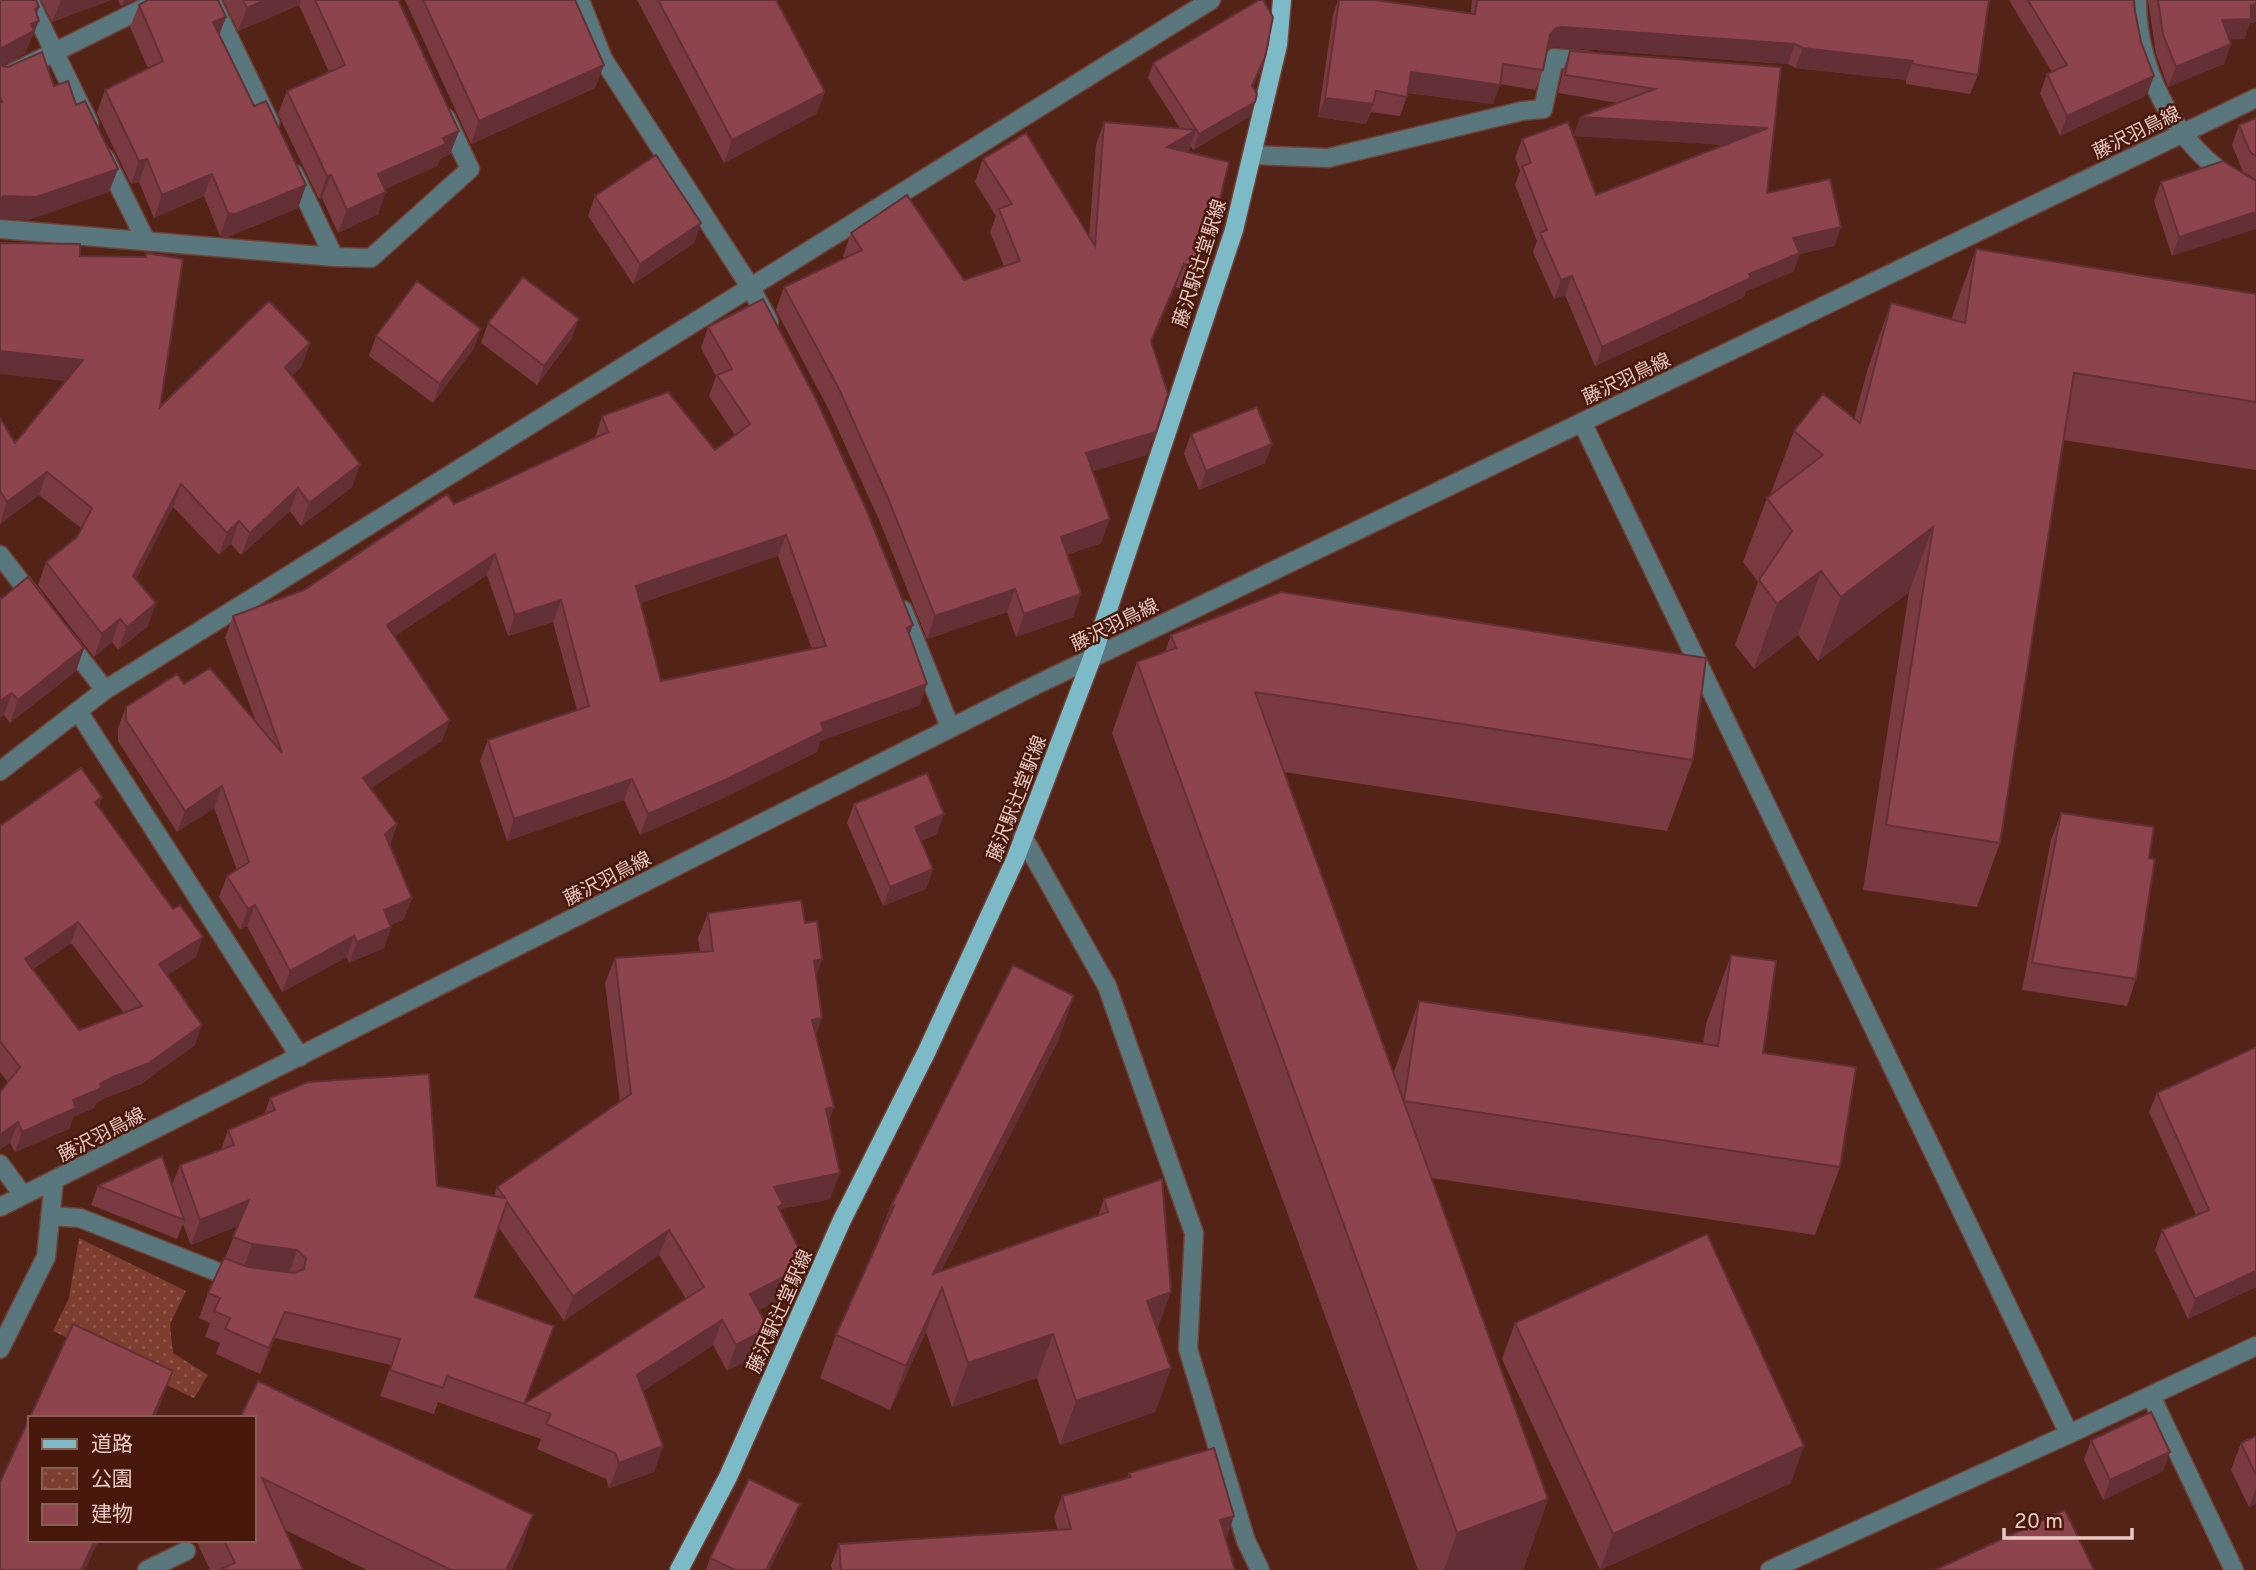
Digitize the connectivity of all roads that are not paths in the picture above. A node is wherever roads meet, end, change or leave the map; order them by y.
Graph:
1 (29, 0) edge
2 (160, 0) edge
3 (211, 0) edge
4 (580, 0) edge
5 (1211, 0) edge
6 (1282, 0) edge
7 (2137, 0) edge
8 (55, 52) junction
9 (1606, 62) edge
10 (0, 79) edge
11 (437, 97) edge
12 (2256, 98) edge
13 (2181, 133) junction
14 (275, 135) edge
15 (1253, 155) junction
16 (287, 159) edge
17 (2256, 191) edge
18 (0, 229) edge
19 (145, 241) junction
20 (334, 257) junction
21 (751, 288) junction
22 (776, 334) edge
23 (1582, 422) junction
24 (0, 555) edge
25 (895, 590) edge
26 (1092, 658) junction
27 (105, 690) junction
28 (78, 711) junction
29 (950, 727) junction
30 (0, 771) edge
31 (1023, 837) junction
32 (300, 1057) junction
33 (0, 1164) edge
34 (54, 1181) junction
35 (23, 1195) junction
36 (0, 1207) edge
37 (50, 1216) junction
38 (251, 1282) edge
39 (2256, 1346) edge
40 (0, 1349) edge
41 (2151, 1396) junction
42 (2069, 1434) junction
43 (186, 1551) dead end
44 (147, 1570) edge
45 (679, 1570) edge
46 (1260, 1570) edge
47 (1770, 1570) edge
48 (2234, 1570) edge

1 - 8 street
2 - 8 street
3 - 14 street
4 - 21 street
5 - 21 street
6 - 15 main road, 藤沢駅辻堂駅線
7 - 13 street
8 - 10 street
8 - 19 street
9 - 15 street
11 - 20 street
12 - 13 street, 藤沢羽鳥線
13 - 17 street
13 - 23 street, 藤沢羽鳥線
15 - 26 main road, 藤沢駅辻堂駅線
16 - 20 street
18 - 19 street
19 - 20 street
21 - 22 street
21 - 27 street
23 - 26 street, 藤沢羽鳥線
23 - 42 street
24 - 27 street
25 - 29 street
26 - 29 street, 藤沢羽鳥線
26 - 31 main road, 藤沢駅辻堂駅線
27 - 28 street
28 - 30 street
28 - 32 street
29 - 32 street, 藤沢羽鳥線
31 - 45 main road, 藤沢駅辻堂駅線
31 - 46 street
32 - 34 street, 藤沢羽鳥線
33 - 35 street
34 - 35 street, 藤沢羽鳥線
34 - 37 street
35 - 36 street, 藤沢羽鳥線
37 - 38 street
37 - 40 street
39 - 41 street
41 - 42 street
41 - 48 street
42 - 47 street
43 - 44 street

